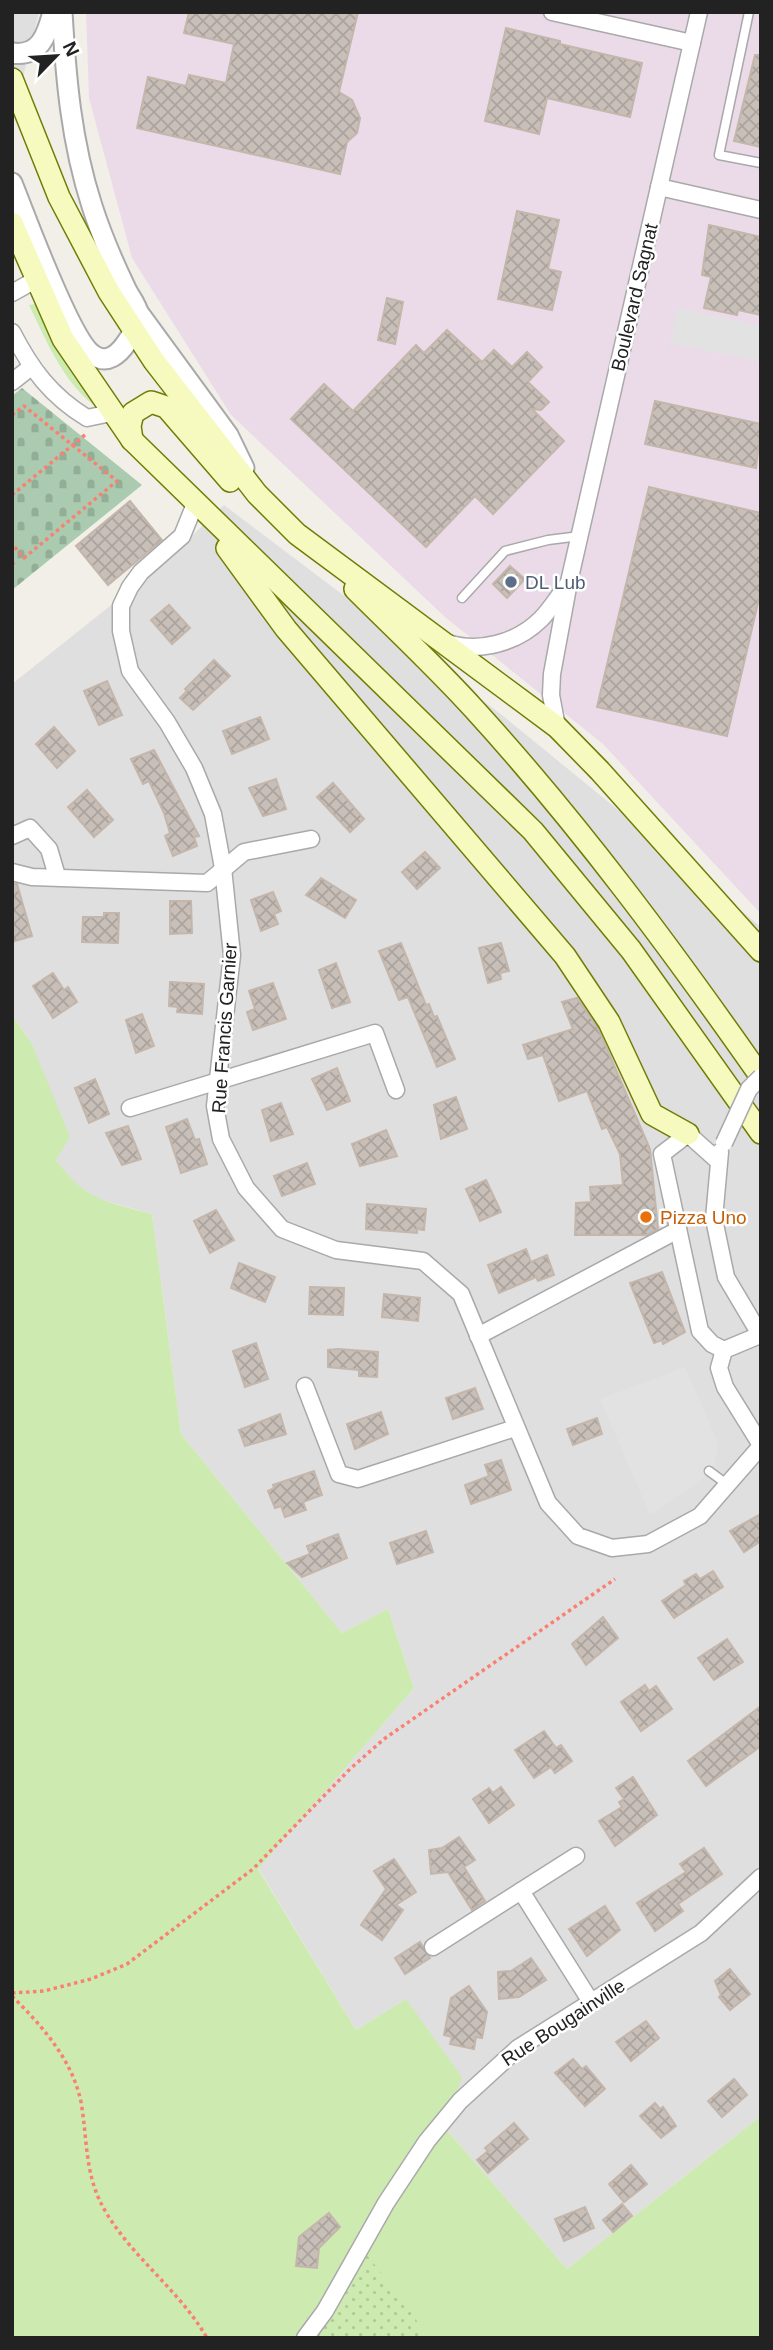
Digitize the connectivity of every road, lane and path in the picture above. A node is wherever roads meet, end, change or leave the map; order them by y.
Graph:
1 (53, 12) edge
2 (62, 12) edge
3 (552, 12) edge
4 (699, 12) edge
5 (749, 12) edge
6 (692, 43) junction
7 (12, 54) edge
8 (12, 79) edge
9 (761, 163) edge
10 (12, 183) edge
11 (659, 187) junction
12 (761, 210) edge
13 (12, 223) edge
14 (37, 279) junction
15 (12, 293) edge
16 (136, 322) junction
17 (12, 332) edge
18 (31, 367) junction
19 (12, 382) edge
20 (111, 413) junction
21 (12, 415) edge
22 (87, 418) junction
23 (132, 440) junction
24 (74, 445) junction
25 (12, 495) edge
26 (195, 504) junction
27 (580, 536) junction
28 (302, 537) junction
29 (12, 544) edge
30 (12, 562) edge
31 (12, 568) edge
32 (569, 582) junction
33 (462, 598) dead end
34 (442, 642) junction
35 (556, 727) junction
36 (12, 836) edge
37 (311, 839) dead end
38 (223, 867) junction
39 (12, 872) edge
40 (57, 876) junction
41 (761, 951) edge
42 (761, 1077) edge
43 (218, 1081) junction
44 (396, 1090) dead end
45 (130, 1108) dead end
46 (761, 1133) edge
47 (688, 1134) junction
48 (718, 1160) junction
49 (678, 1230) junction
50 (478, 1336) junction
51 (760, 1336) edge
52 (724, 1350) junction
53 (305, 1386) dead end
54 (515, 1428) junction
55 (761, 1446) edge
56 (709, 1471) dead end
57 (728, 1485) junction
58 (615, 1579) dead end
59 (576, 1856) dead end
60 (761, 1877) edge
61 (521, 1891) junction
62 (433, 1947) dead end
63 (12, 1994) edge
64 (592, 2001) junction
65 (207, 2338) edge
66 (305, 2338) edge

1 - 7 street
2 - 16 street
3 - 6 street
4 - 6 street, Boulevard Sagnat
5 - 9 lane
6 - 11 street, Boulevard Sagnat
8 - 16 main road
10 - 16 street
11 - 12 street
11 - 27 street, Boulevard Sagnat
13 - 14 main road
14 - 15 street
14 - 20 main road
16 - 28 main road
17 - 18 street
18 - 19 street
18 - 22 street
20 - 22 street
20 - 23 main road
21 - 24 path
22 - 24 path
23 - 26 main road
23 - 28 main road
24 - 25 path
24 - 29 path
26 - 38 street, Rue Francis Garnier
26 - 46 main road
26 - 47 main road
27 - 32 street, Boulevard Sagnat
27 - 33 lane
28 - 34 main road
28 - 42 main road
30 - 31 path
32 - 34 street
32 - 35 street, Boulevard Sagnat
34 - 35 main road
35 - 41 main road
36 - 40 street
37 - 38 street
38 - 40 street
38 - 43 street, Rue Francis Garnier
39 - 40 street
42 - 48 street, bridge
43 - 44 street
43 - 45 street
43 - 50 street, Rue Francis Garnier
47 - 48 street
47 - 49 street
48 - 51 street
49 - 50 street
49 - 52 street
50 - 54 street, Rue Francis Garnier
51 - 52 street
52 - 55 street
53 - 54 street
54 - 57 street, Rue Francis Garnier
55 - 57 street, Rue Francis Garnier
56 - 57 lane
58 - 63 path
59 - 61 street
60 - 64 street, Rue Bougainville
61 - 62 street
61 - 64 street
63 - 65 path
64 - 66 street, Rue Bougainville

